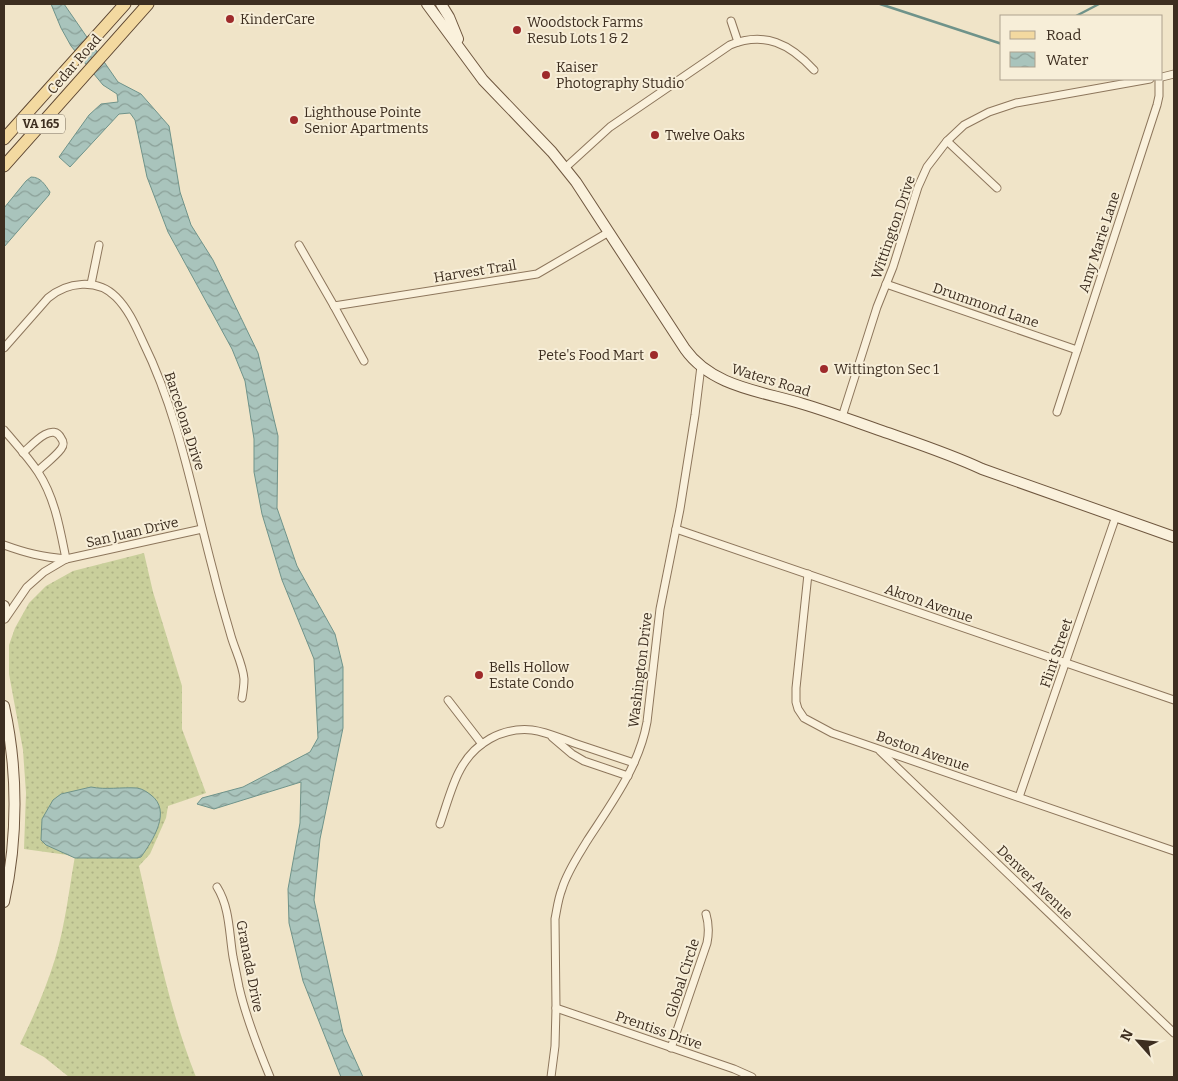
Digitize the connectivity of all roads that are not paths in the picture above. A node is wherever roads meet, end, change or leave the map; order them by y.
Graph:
1 (125, 4) edge
2 (148, 4) edge
3 (427, 4) edge
4 (441, 4) edge
5 (731, 21) dead end
6 (738, 42) junction
7 (465, 56) junction
8 (814, 70) dead end
9 (1144, 80) edge
10 (1161, 80) edge
11 (4, 139) edge
12 (947, 141) junction
13 (4, 166) edge
14 (565, 168) junction
15 (997, 188) dead end
16 (609, 232) junction
17 (99, 245) dead end
18 (299, 245) dead end
19 (91, 284) junction
20 (886, 284) junction
21 (334, 306) junction
22 (4, 348) edge
23 (1077, 350) junction
24 (364, 361) dead end
25 (701, 366) junction
26 (1058, 412) dead end
27 (842, 418) junction
28 (4, 430) edge
29 (23, 453) junction
30 (38, 471) junction
31 (1116, 516) junction
32 (676, 528) junction
33 (202, 529) junction
34 (1174, 537) edge
35 (4, 545) edge
36 (66, 559) junction
37 (808, 574) junction
38 (4, 606) edge
39 (4, 617) edge
40 (4, 622) edge
41 (1066, 663) junction
42 (242, 698) dead end
43 (448, 700) dead end
44 (1174, 700) edge
45 (4, 706) edge
46 (547, 734) junction
47 (482, 744) junction
48 (878, 748) junction
49 (634, 764) junction
50 (628, 776) junction
51 (1019, 797) junction
52 (440, 824) dead end
53 (1174, 851) edge
54 (217, 887) dead end
55 (4, 902) edge
56 (706, 914) dead end
57 (556, 1008) junction
58 (1174, 1032) edge
59 (671, 1048) junction
60 (270, 1077) edge
61 (551, 1077) edge
62 (752, 1077) edge

1 - 11 main road, Cedar Road / VA 165
2 - 13 main road, Cedar Road / VA 165
3 - 7 street, Waters Road
4 - 7 street, Waters Road
5 - 6 street
6 - 8 street
6 - 14 street
7 - 14 street, Waters Road
9 - 12 street, Wittington Drive
10 - 23 street, Amy Marie Lane
12 - 15 street
12 - 20 street, Wittington Drive
14 - 16 street, Waters Road
16 - 21 street, Harvest Trail
16 - 25 street, Waters Road
17 - 19 street
18 - 21 street
19 - 22 street
19 - 33 street, Barcelona Drive
20 - 23 street, Drummond Lane
20 - 27 street, Wittington Drive
21 - 24 street
23 - 26 street, Amy Marie Lane
25 - 27 street, Waters Road
25 - 32 street, Washington Drive
27 - 31 street, Waters Road
28 - 29 street
29 - 30 street
29 - 30 street
30 - 36 street
31 - 34 street, Waters Road
31 - 41 street, Flint Street
32 - 37 street, Akron Avenue
32 - 49 street, Washington Drive
33 - 36 street, San Juan Drive
33 - 42 street, Barcelona Drive
35 - 36 street, San Juan Drive
36 - 40 street, San Juan Drive
37 - 41 street, Akron Avenue
37 - 48 street, Boston Avenue
38 - 39 street
41 - 44 street, Akron Avenue
41 - 51 street, Flint Street
43 - 47 street
45 - 55 street
46 - 47 street
46 - 49 street
46 - 50 street
47 - 52 street
48 - 51 street, Boston Avenue
48 - 58 street, Denver Avenue
49 - 50 street, Washington Drive
50 - 57 street, Washington Drive
51 - 53 street, Boston Avenue
54 - 60 street, Granada Drive
56 - 59 street, Global Circle
57 - 59 street, Prentiss Drive
57 - 61 street, Washington Drive
59 - 62 street, Prentiss Drive

